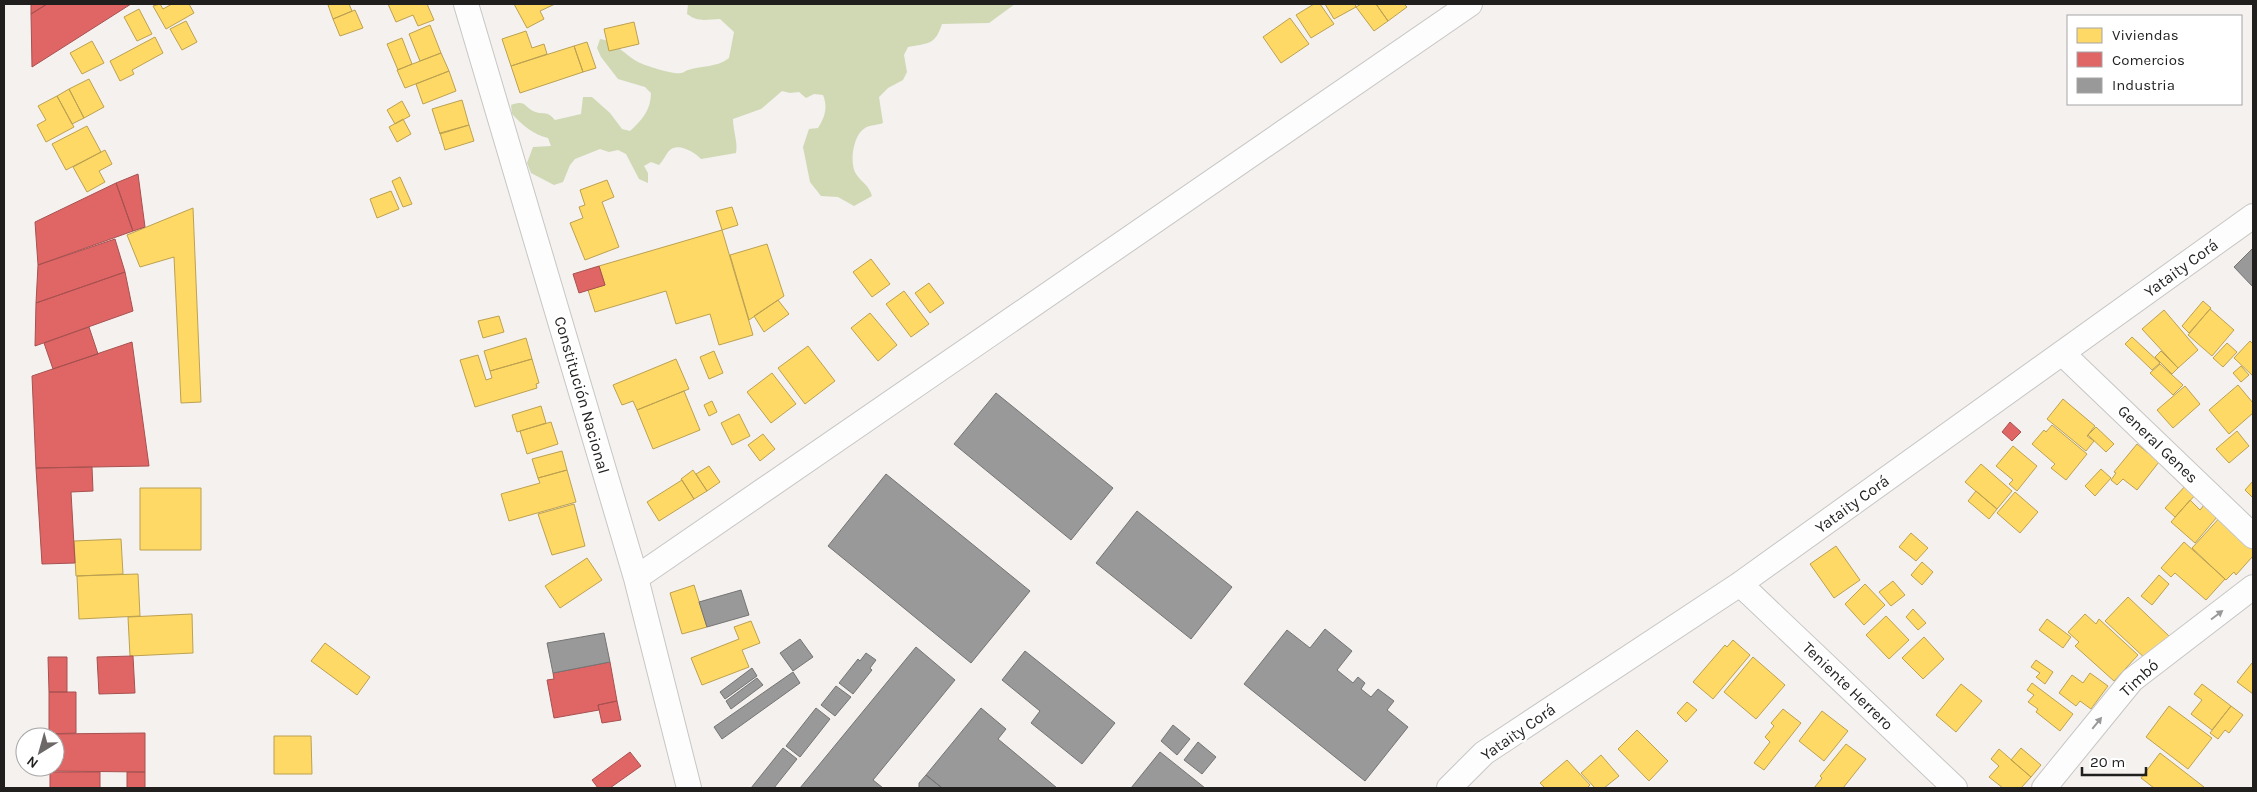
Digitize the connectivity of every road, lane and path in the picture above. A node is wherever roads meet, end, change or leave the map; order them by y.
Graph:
1 (466, 4) edge
2 (1470, 4) edge
3 (2253, 216) edge
4 (2062, 353) junction
5 (2253, 536) edge
6 (636, 578) junction
7 (1740, 584) junction
8 (2253, 587) edge
9 (688, 788) edge
10 (1449, 788) edge
11 (1955, 788) edge
12 (2044, 788) edge

1 - 6 street, Constitución Nacional
2 - 6 street
3 - 4 street, Yataity Corá
4 - 5 street, General Genes
4 - 7 street, Yataity Corá
6 - 9 street, Constitución Nacional
7 - 10 street, Yataity Corá
7 - 11 street, Teniente Herrero
12 -> 8 street, Timbó

